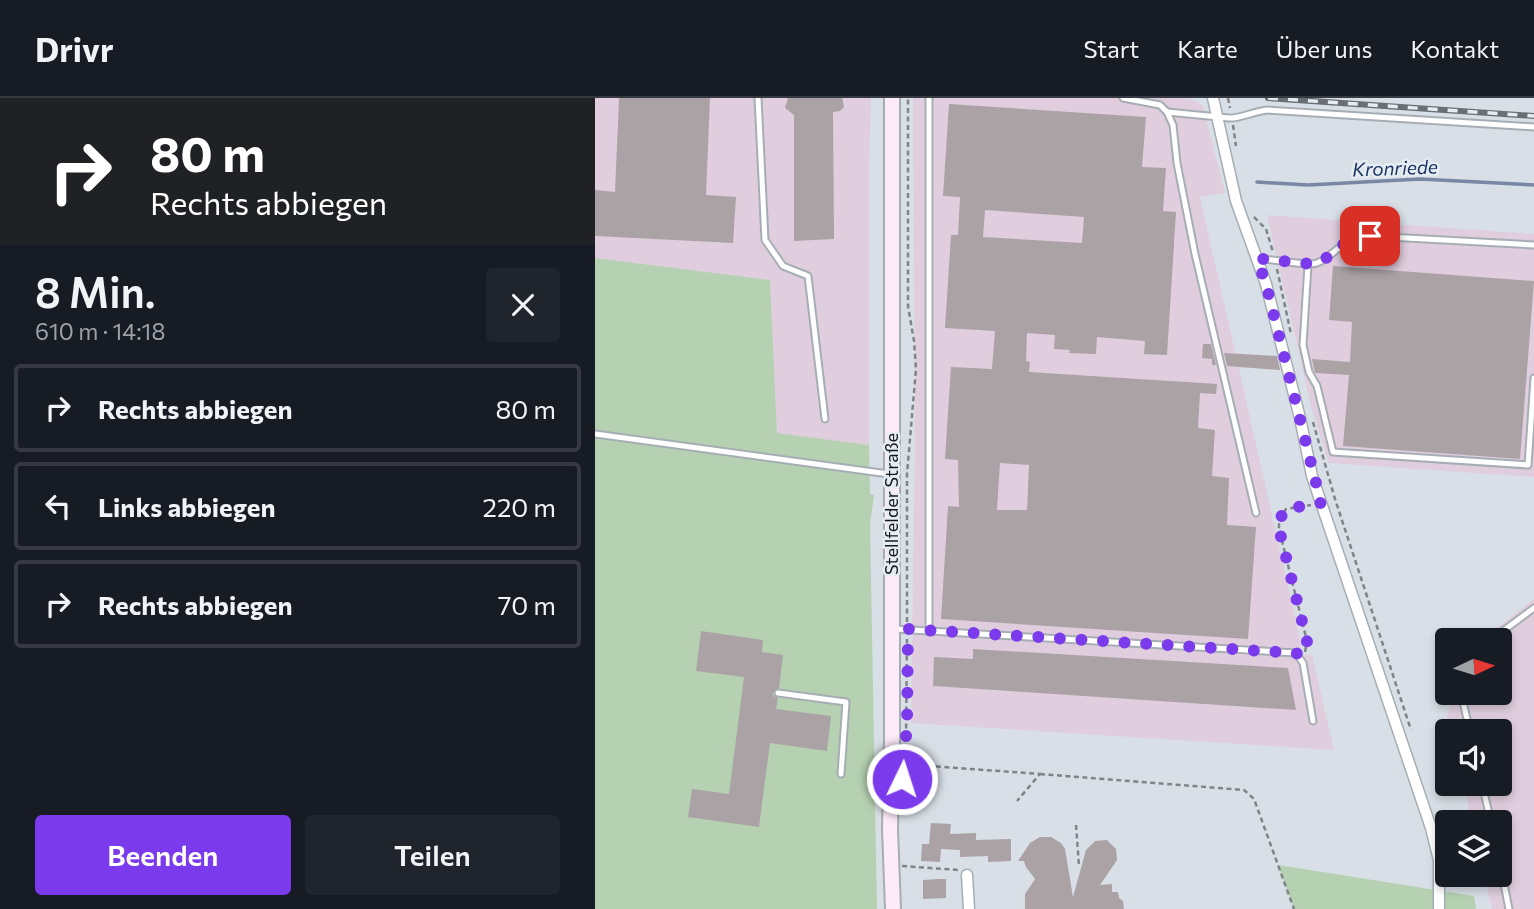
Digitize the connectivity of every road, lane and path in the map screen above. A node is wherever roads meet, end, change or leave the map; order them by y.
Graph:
1 (758, 98) edge
2 (892, 98) edge
3 (908, 98) edge
4 (929, 98) edge
5 (1123, 98) edge
6 (1213, 98) edge
7 (1167, 112) junction
8 (1217, 115) junction
9 (1534, 127) edge
10 (1534, 245) edge
11 (1257, 259) junction
12 (1308, 265) junction
13 (1534, 378) edge
14 (825, 419) dead end
15 (595, 433) edge
16 (892, 474) junction
17 (1335, 499) dead end
18 (1321, 503) junction
19 (1256, 513) dead end
20 (1534, 608) edge
21 (1507, 628) edge
22 (892, 629) junction
23 (908, 629) junction
24 (929, 632) junction
25 (1300, 656) junction
26 (778, 693) dead end
27 (1313, 720) dead end
28 (1413, 736) dead end
29 (905, 747) dead end
30 (900, 764) junction
31 (841, 774) dead end
32 (1040, 774) junction
33 (1017, 801) dead end
34 (1076, 825) dead end
35 (903, 855) dead end
36 (897, 866) junction
37 (1079, 866) dead end
38 (967, 874) joint
39 (1505, 887) edge
40 (893, 909) edge
41 (969, 909) edge
42 (1294, 909) edge
43 (1439, 909) edge
44 (1509, 909) edge

1 - 14 lane
2 - 16 street, Stellfelder Straße
3 - 23 path
4 - 24 lane
5 - 7 lane
6 - 8 street
7 - 8 lane
7 - 19 lane
8 - 9 lane
8 - 11 street
10 - 12 lane
11 - 12 lane
11 - 18 street
12 - 13 lane
15 - 16 lane
16 - 22 street, Stellfelder Straße
17 - 28 path
18 - 25 path
18 - 43 street
20 - 21 lane
22 - 23 lane
22 - 30 street, Stellfelder Straße
23 - 24 lane
23 - 29 path
24 - 25 lane
25 - 27 lane
26 - 31 lane
30 - 32 path
30 - 36 street, Stellfelder Straße
32 - 33 path
32 - 42 path
34 - 37 path
35 - 36 path
36 - 38 path
36 - 40 street, Stellfelder Straße
38 - 41 street
39 - 44 lane

